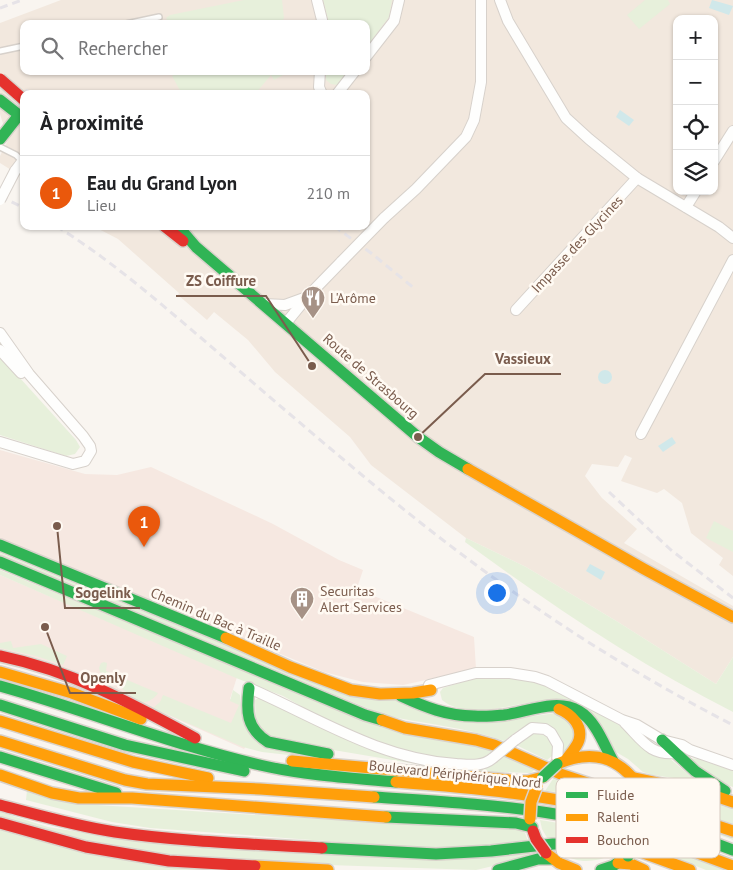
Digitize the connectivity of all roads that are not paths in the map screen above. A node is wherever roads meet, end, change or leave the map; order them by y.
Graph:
1 (317, 0) edge
2 (399, 0) edge
3 (481, 0) edge
4 (500, 0) edge
5 (159, 17) dead end
6 (145, 20) edge
7 (323, 20) edge
8 (20, 47) edge
9 (0, 51) edge
10 (370, 52) edge
11 (320, 75) edge
12 (352, 75) edge
13 (0, 79) edge
14 (320, 90) edge
15 (341, 90) edge
16 (20, 96) edge
17 (0, 100) edge
18 (20, 114) edge
19 (20, 117) edge
20 (733, 131) edge
21 (0, 139) edge
22 (0, 147) edge
23 (718, 155) edge
24 (20, 158) edge
25 (20, 164) edge
26 (638, 178) junction
27 (694, 195) edge
28 (0, 200) edge
29 (686, 207) junction
30 (169, 230) edge
31 (181, 230) edge
32 (733, 238) edge
33 (196, 247) junction
34 (733, 260) edge
35 (308, 296) junction
36 (264, 304) junction
37 (516, 310) dead end
38 (286, 323) junction
39 (0, 333) edge
40 (0, 350) edge
41 (641, 434) dead end
42 (83, 436) junction
43 (0, 442) edge
44 (0, 545) edge
45 (0, 562) edge
46 (644, 569) junction
47 (733, 618) edge
48 (733, 628) edge
49 (0, 656) edge
50 (0, 663) edge
51 (0, 672) edge
52 (0, 679) edge
53 (337, 685) junction
54 (0, 686) edge
55 (249, 688) joint
56 (430, 688) junction
57 (418, 690) junction
58 (0, 691) edge
59 (398, 694) junction
60 (0, 698) edge
61 (0, 705) edge
62 (422, 705) junction
63 (551, 707) junction
64 (0, 713) edge
65 (448, 714) junction
66 (622, 720) junction
67 (0, 721) edge
68 (0, 727) edge
69 (0, 734) edge
70 (95, 736) junction
71 (662, 740) junction
72 (0, 741) edge
73 (0, 749) edge
74 (690, 750) junction
75 (676, 753) junction
76 (228, 756) junction
77 (0, 757) edge
78 (613, 761) junction
79 (561, 762) junction
80 (0, 765) edge
81 (733, 765) edge
82 (277, 769) junction
83 (406, 771) junction
84 (0, 775) edge
85 (571, 778) edge
86 (634, 778) edge
87 (704, 778) edge
88 (540, 782) junction
89 (720, 787) edge
90 (260, 789) junction
91 (733, 795) edge
92 (720, 797) edge
93 (132, 798) junction
94 (109, 799) junction
95 (556, 800) edge
96 (733, 802) edge
97 (1, 805) edge
98 (556, 814) edge
99 (0, 823) edge
100 (532, 826) junction
101 (720, 827) edge
102 (733, 831) edge
103 (556, 844) edge
104 (720, 845) edge
105 (733, 850) edge
106 (549, 856) junction
107 (625, 858) edge
108 (657, 858) edge
109 (712, 858) edge
110 (733, 866) edge
111 (608, 868) edge
112 (570, 869) edge
113 (328, 870) edge
114 (498, 870) edge
115 (644, 870) edge
116 (690, 870) edge

1 - 7 street
2 - 10 street
3 - 35 street, bridge
4 - 26 street
5 - 6 lane
8 - 9 lane
11 - 14 street
12 - 15 street
13 - 16 main road, bridge
17 - 18 main road
19 - 21 main road
20 - 23 street
22 - 24 lane
25 - 28 street, bridge
26 - 29 street
26 - 37 street, Impasse des Glycines
27 - 29 street
29 - 32 street
30 - 33 main road, Route de Strasbourg
31 - 33 main road, Route de Strasbourg
33 - 36 main road, Route de Strasbourg
34 - 41 street
35 - 36 street
35 - 38 street
36 - 38 main road, Route de Strasbourg
38 - 46 main road, Route de Strasbourg
39 - 42 street
40 - 42 street
42 - 43 street
44 - 53 main road, Chemin du Bac à Traille
45 - 85 main road
46 - 47 main road, Route de Strasbourg
46 - 48 main road, Route de Strasbourg
49 - 76 main road, Boulevard Périphérique Nord
50 - 76 main road, Boulevard Périphérique Nord
51 - 76 main road
52 - 76 main road, Boulevard Périphérique Nord
53 - 57 main road, Chemin du Bac à Traille
53 - 59 main road, Chemin du Bac à Traille
54 - 76 main road, Boulevard Périphérique Nord
55 - 79 street, bridge
55 - 83 main road
56 - 57 main road, Chemin du Bac à Traille
56 - 65 main road
56 - 66 street, Chemin du Bac à Traille
57 - 59 main road, Chemin du Bac à Traille
57 - 62 main road
58 - 76 main road, Boulevard Périphérique Nord
59 - 62 main road
60 - 70 main road
61 - 70 main road
62 - 65 main road
63 - 65 main road
63 - 78 main road
63 - 79 main road
64 - 90 main road
66 - 71 street, Chemin du Bac à Traille
66 - 75 street, Chemin du Bac à Traille
67 - 90 main road
68 - 90 main road
69 - 90 main road
70 - 82 main road
71 - 74 street, Chemin du Bac à Traille
71 - 75 main road
72 - 90 main road
73 - 90 main road
74 - 75 street, Chemin du Bac à Traille
74 - 81 street, Chemin du Bac à Traille
75 - 87 main road
76 - 82 main road, Boulevard Périphérique Nord
76 - 83 main road
77 - 93 main road
78 - 79 main road
78 - 86 main road
79 - 88 main road, bridge
80 - 94 main road
82 - 95 main road, Boulevard Périphérique Nord
83 - 88 main road
84 - 94 main road
88 - 100 main road, bridge
89 - 91 main road
90 - 93 main road
90 - 98 main road, Boulevard Périphérique Nord
92 - 96 main road
93 - 94 main road
93 - 100 main road
97 - 103 main road
99 - 113 main road
100 - 106 main road, bridge
101 - 102 main road
104 - 105 main road, Boulevard Périphérique Nord
106 - 112 main road
106 - 114 main road
107 - 111 main road, bridge
108 - 116 main road
109 - 110 main road, Boulevard Périphérique Nord
111 - 115 main road

